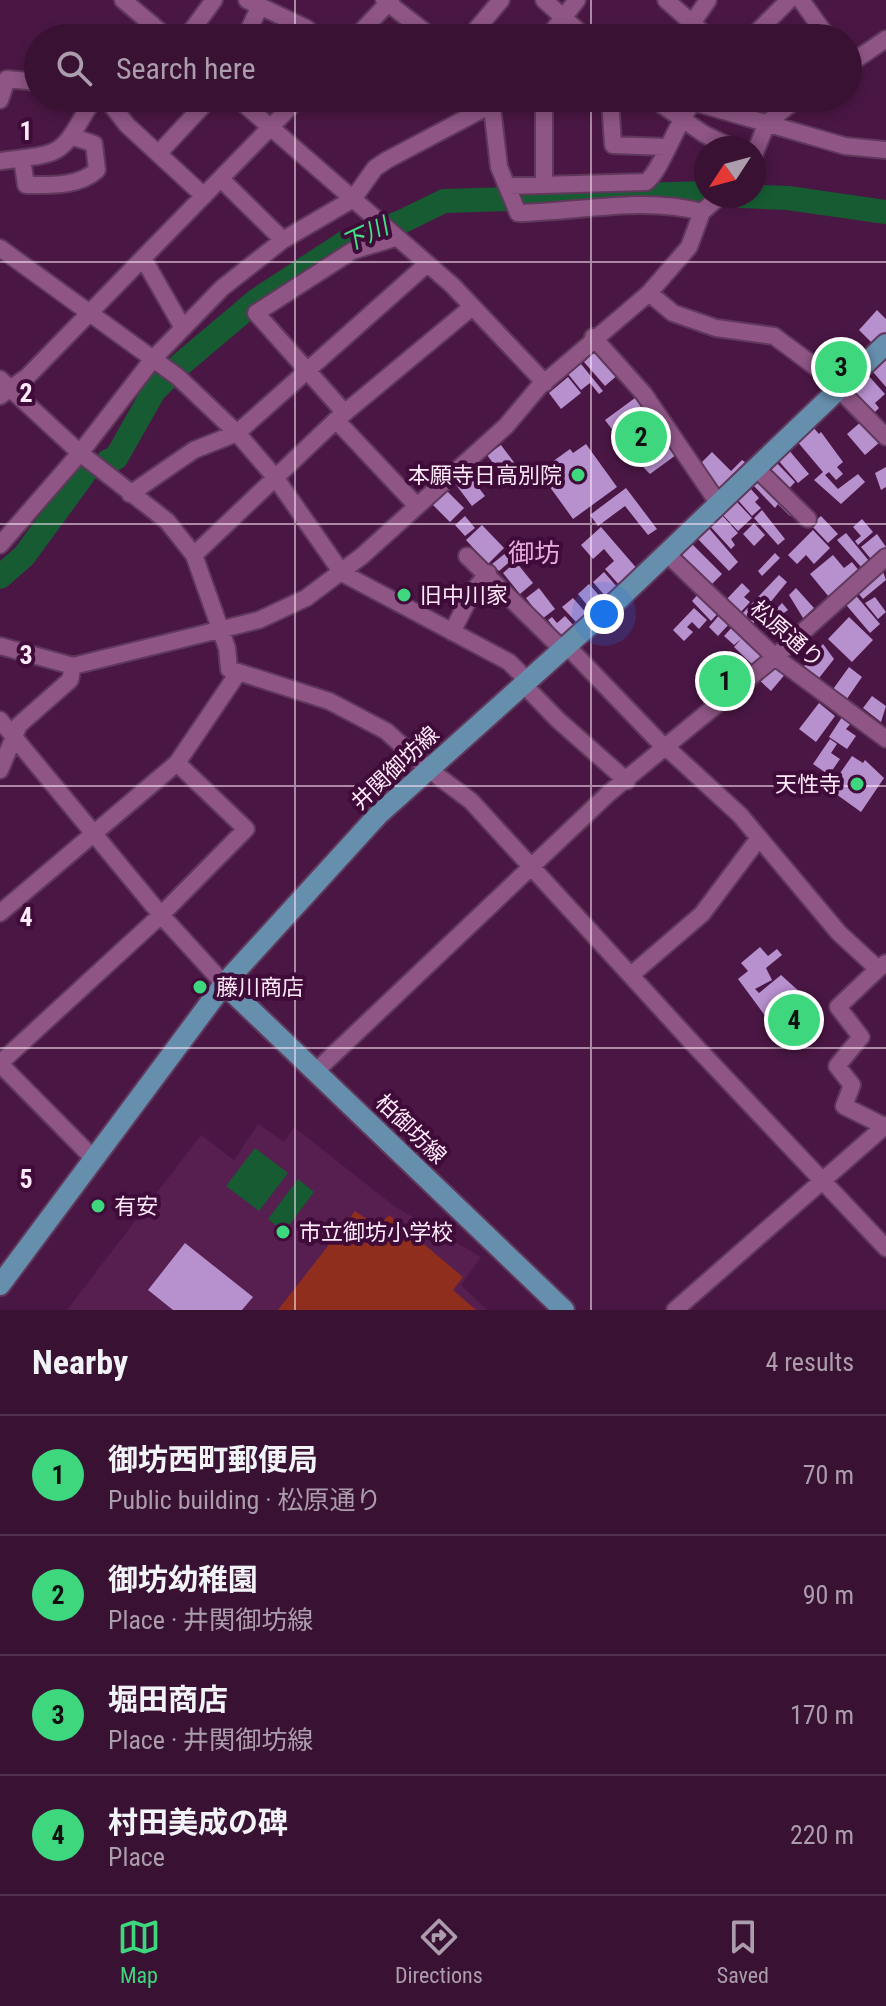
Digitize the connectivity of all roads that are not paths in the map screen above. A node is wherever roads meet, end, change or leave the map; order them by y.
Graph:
1 (123, 0) edge
2 (214, 0) edge
3 (501, 0) edge
4 (544, 0) edge
5 (577, 0) edge
6 (666, 0) edge
7 (708, 0) edge
8 (789, 0) edge
9 (801, 0) edge
10 (388, 1) edge
11 (253, 3) edge
12 (562, 15) junction
13 (152, 24) edge
14 (196, 24) edge
15 (248, 24) edge
16 (298, 24) edge
17 (367, 24) edge
18 (416, 24) edge
19 (481, 24) edge
20 (556, 24) edge
21 (571, 24) edge
22 (683, 24) edge
23 (693, 24) edge
24 (765, 24) edge
25 (818, 24) edge
26 (884, 44) edge
27 (862, 57) edge
28 (24, 81) edge
29 (0, 100) edge
30 (86, 112) edge
31 (117, 112) edge
32 (197, 112) edge
33 (253, 112) edge
34 (285, 112) edge
35 (479, 112) edge
36 (498, 112) edge
37 (544, 112) edge
38 (611, 112) edge
39 (670, 112) edge
40 (685, 112) edge
41 (732, 112) edge
42 (778, 112) edge
43 (679, 119) junction
44 (767, 123) junction
45 (271, 127) junction
46 (71, 136) junction
47 (711, 136) edge
48 (762, 136) edge
49 (666, 147) junction
50 (886, 150) edge
51 (158, 154) junction
52 (22, 159) junction
53 (0, 161) edge
54 (221, 179) junction
55 (544, 185) junction
56 (509, 188) junction
57 (204, 196) junction
58 (353, 199) junction
59 (694, 205) edge
60 (708, 208) edge
61 (393, 236) junction
62 (283, 240) junction
63 (0, 248) edge
64 (143, 258) junction
65 (427, 264) junction
66 (649, 293) junction
67 (472, 307) junction
68 (89, 313) junction
69 (183, 328) junction
70 (593, 337) junction
71 (886, 344) edge
72 (158, 363) junction
73 (306, 373) junction
74 (545, 383) junction
75 (4, 388) edge
76 (840, 390) junction
77 (341, 417) junction
78 (237, 433) junction
79 (886, 437) edge
80 (80, 453) junction
81 (756, 468) junction
82 (275, 477) junction
83 (130, 494) junction
84 (718, 503) junction
85 (417, 506) junction
86 (808, 519) dead end
87 (1, 542) edge
88 (667, 554) junction
89 (194, 555) junction
90 (467, 556) dead end
91 (886, 557) edge
92 (342, 573) junction
93 (488, 573) junction
94 (220, 628) junction
95 (452, 632) junction
96 (0, 646) edge
97 (564, 647) junction
98 (775, 657) junction
99 (73, 666) junction
100 (238, 673) junction
101 (526, 683) junction
102 (0, 720) edge
103 (13, 734) junction
104 (886, 739) edge
105 (666, 749) junction
106 (177, 763) junction
107 (427, 768) junction
108 (0, 770) edge
109 (627, 781) junction
110 (94, 834) junction
111 (759, 838) junction
112 (534, 867) junction
113 (0, 913) edge
114 (161, 915) junction
115 (882, 966) edge
116 (631, 975) junction
117 (224, 984) junction
118 (0, 1064) edge
119 (316, 1071) junction
120 (886, 1126) edge
121 (94, 1159) junction
122 (821, 1181) junction
123 (886, 1248) edge
124 (0, 1285) edge
125 (564, 1310) edge
126 (675, 1310) edge

1 - 13 street
2 - 14 street
3 - 19 street
4 - 12 street
5 - 12 street
6 - 22 street
7 - 23 street
8 - 24 street
9 - 25 street
10 - 17 street
10 - 18 street
11 - 15 street
11 - 16 street
12 - 20 street
12 - 21 street
26 - 27 street
28 - 29 street
30 - 46 street
31 - 51 street
32 - 51 street
33 - 45 street
34 - 45 street
35 - 58 street
36 - 56 street
37 - 55 street
38 - 49 street
39 - 43 street
40 - 43 street
41 - 44 street
42 - 44 street
43 - 47 street
43 - 49 street
44 - 48 street
44 - 50 street
45 - 54 street
45 - 58 street
46 - 52 street
46 - 52 street
49 - 55 street
51 - 57 street
52 - 53 street
54 - 57 street
54 - 62 street
55 - 56 street
56 - 59 street
57 - 64 street
58 - 61 street
58 - 62 street
60 - 66 street
61 - 65 street
61 - 73 street
62 - 69 street
63 - 68 street
64 - 68 street
64 - 69 street
65 - 67 street
65 - 73 street
66 - 70 street
66 - 76 street
67 - 74 street
67 - 77 street
68 - 72 street
68 - 75 street
69 - 72 street
70 - 74 street
70 - 84 street
71 - 76 main road, 井関御坊線
72 - 78 street
72 - 80 street
73 - 77 street
73 - 78 street
74 - 85 street
75 - 80 street
76 - 79 street
76 - 81 main road, 井関御坊線
77 - 82 street
77 - 85 street
78 - 82 street
78 - 83 street
80 - 83 street
80 - 87 street
81 - 84 main road, 井関御坊線
81 - 86 street
82 - 89 street
82 - 92 street
83 - 89 street
84 - 88 main road, 井関御坊線
85 - 92 street
88 - 97 main road, 井関御坊線
88 - 98 street, 松原通り
89 - 94 street
90 - 93 street
91 - 98 street
92 - 94 street
92 - 95 street
93 - 95 street
93 - 97 street
94 - 99 street
94 - 100 street
95 - 101 street
96 - 99 street
97 - 101 main road, 井関御坊線
97 - 105 street
98 - 104 street, 松原通り
98 - 105 street
99 - 103 street
100 - 106 street
100 - 107 street
101 - 107 main road, 井関御坊線
101 - 109 street
102 - 103 street
103 - 108 street
103 - 110 street
105 - 109 street
105 - 111 street
106 - 110 street
106 - 114 street
107 - 112 street
107 - 117 main road, 井関御坊線
109 - 112 street
110 - 113 street
110 - 114 street
111 - 115 street
111 - 116 street
112 - 116 street
112 - 119 street
114 - 117 street
114 - 118 street
115 - 120 street
116 - 122 street
117 - 119 main road, 柏御坊線
117 - 121 main road, 井関御坊線
118 - 121 street
119 - 125 main road, 柏御坊線
120 - 122 street
121 - 124 main road, 井関御坊線
122 - 123 street
122 - 126 street

